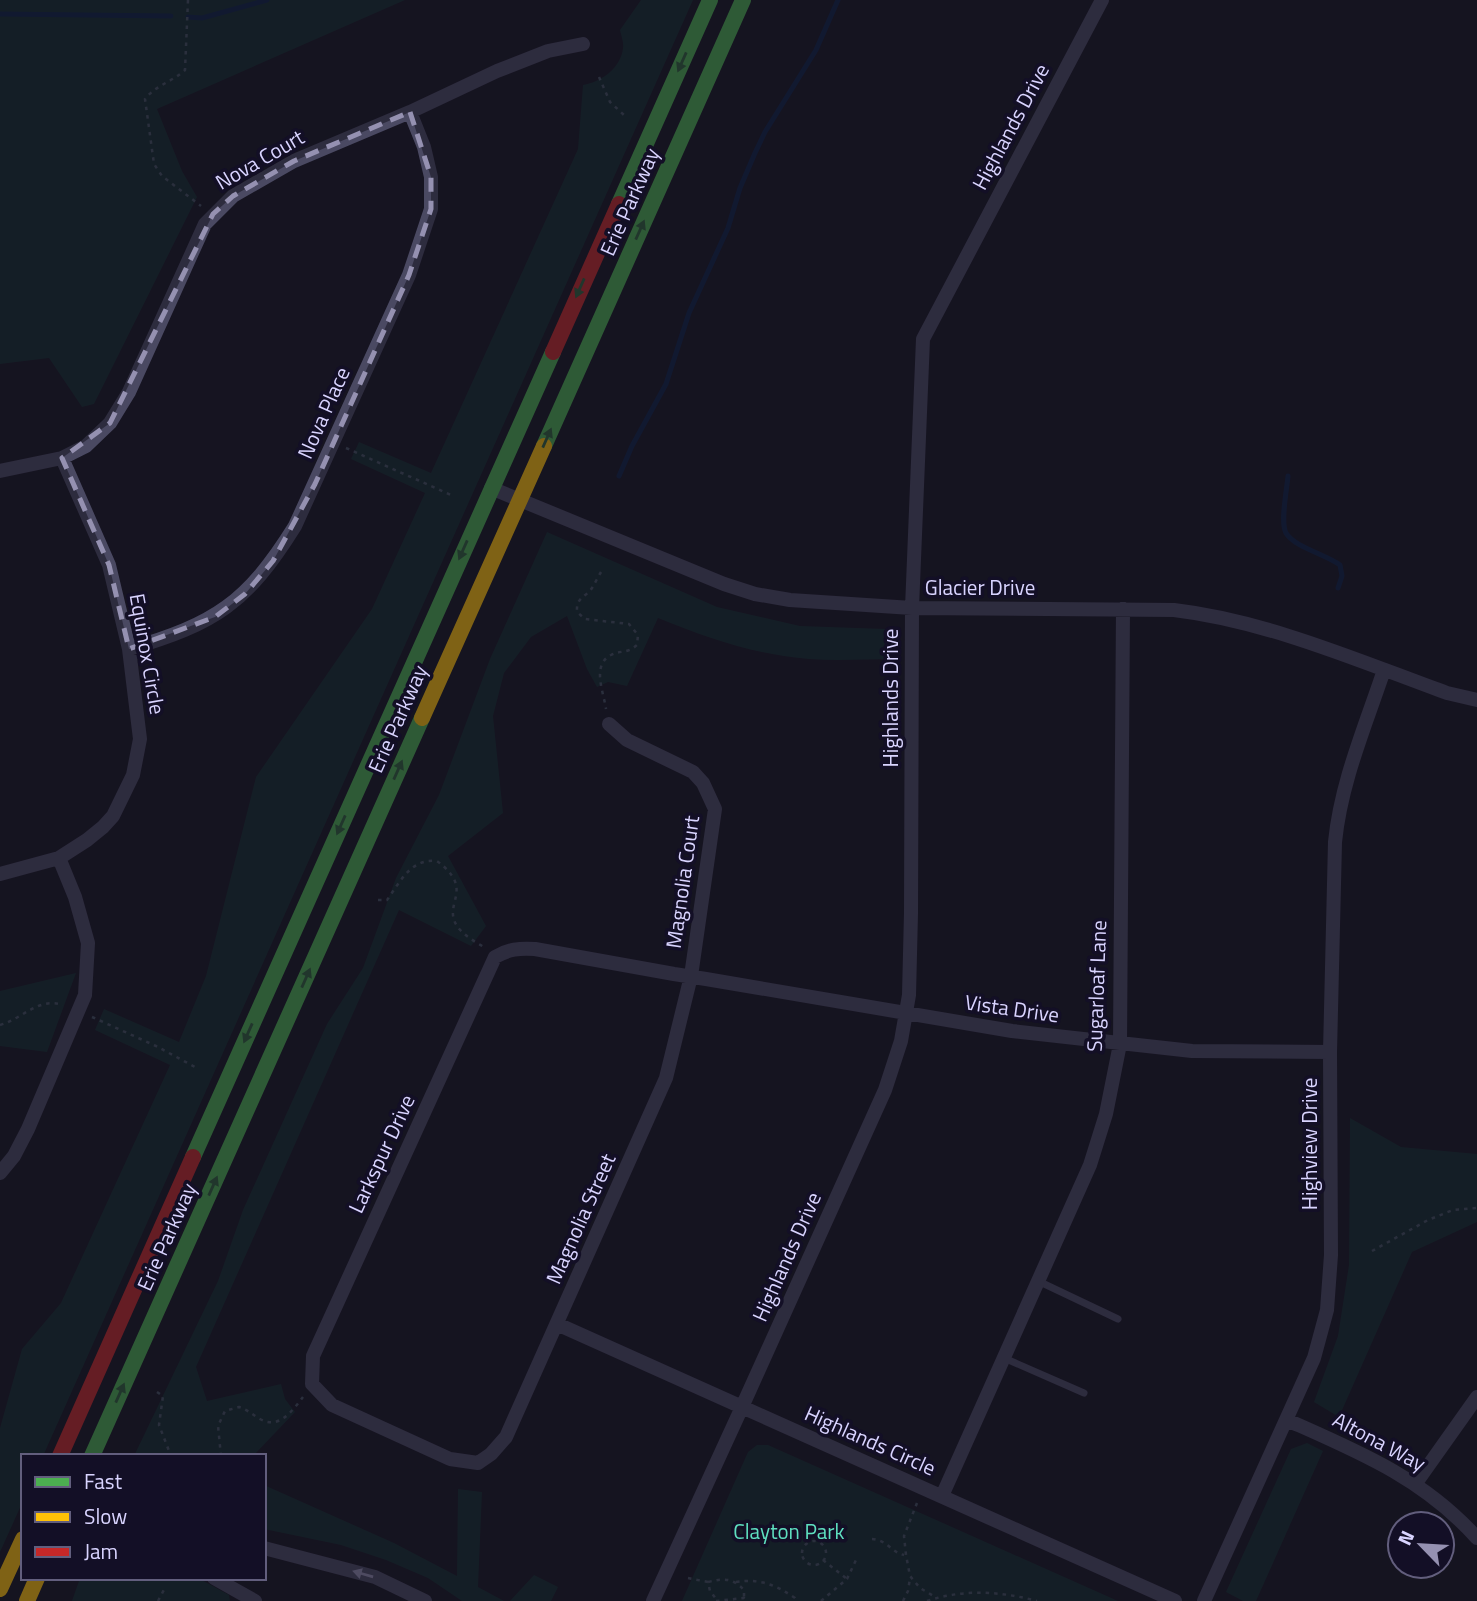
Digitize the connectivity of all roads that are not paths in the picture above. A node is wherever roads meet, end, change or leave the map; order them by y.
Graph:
1 (709, 0) edge
2 (743, 0) edge
3 (1102, 0) edge
4 (583, 44) dead end
5 (410, 112) junction
6 (62, 458) junction
7 (0, 471) edge
8 (491, 488) junction
9 (519, 500) junction
10 (912, 608) junction
11 (1123, 610) junction
12 (129, 649) junction
13 (1384, 670) junction
14 (1477, 700) edge
15 (609, 724) dead end
16 (59, 858) junction
17 (0, 874) edge
18 (691, 976) junction
19 (907, 1014) junction
20 (1119, 1044) junction
21 (1330, 1052) junction
22 (0, 1173) edge
23 (1038, 1280) junction
24 (1118, 1319) dead end
25 (557, 1324) junction
26 (1003, 1358) junction
27 (1084, 1393) dead end
28 (1477, 1397) edge
29 (742, 1407) junction
30 (1287, 1420) junction
31 (61, 1454) edge
32 (93, 1454) edge
33 (478, 1463) joint
34 (1416, 1483) junction
35 (942, 1496) junction
36 (1477, 1538) edge
37 (21, 1543) edge
38 (266, 1549) edge
39 (36, 1580) edge
40 (218, 1580) edge
41 (0, 1589) edge
42 (27, 1601) edge
43 (255, 1601) edge
44 (425, 1601) edge
45 (653, 1601) edge
46 (1175, 1601) edge
47 (1204, 1601) edge

1 -> 8 main road, Erie Parkway
9 -> 2 main road, Erie Parkway
3 - 10 street, Highlands Drive
4 - 5 street, Nova Court
5 - 6 street, Nova Court
5 - 12 street, Nova Place
6 - 7 street, Nova Court
6 - 12 street, Equinox Circle
8 - 9 street, Glacier Drive
8 -> 31 main road, Erie Parkway
9 - 10 street, Glacier Drive
32 -> 9 main road, Erie Parkway
10 - 11 street, Glacier Drive
10 - 19 street, Highlands Drive
11 - 13 street, Glacier Drive
11 - 20 street, Sugarloaf Lane
12 - 16 street, Equinox Circle
13 - 14 street, Glacier Drive
13 - 21 street, Highview Drive
15 - 18 street, Magnolia Court
16 - 17 street, Equinox Circle
16 - 22 street
18 - 19 street, Vista Drive
18 - 25 street, Magnolia Street
18 - 33 street, Larkspur Drive
19 - 20 street, Vista Drive
19 - 29 street, Highlands Drive
20 - 21 street, Vista Drive
20 - 23 street, Sugarloaf Lane
21 - 30 street, Highview Drive
23 - 24 lane
23 - 26 street, Sugarloaf Lane
25 - 29 street, Highlands Circle
25 - 33 street, Magnolia Street
26 - 27 lane
26 - 35 street, Sugarloaf Lane
28 - 34 street
29 - 35 street, Highlands Circle
29 - 45 street
30 - 34 street, Altona Way
30 - 47 street, Highview Drive
34 - 36 street, Altona Way
35 - 46 street, Highlands Circle
37 - 41 main road
44 -> 38 street
39 - 42 main road
40 - 43 street

